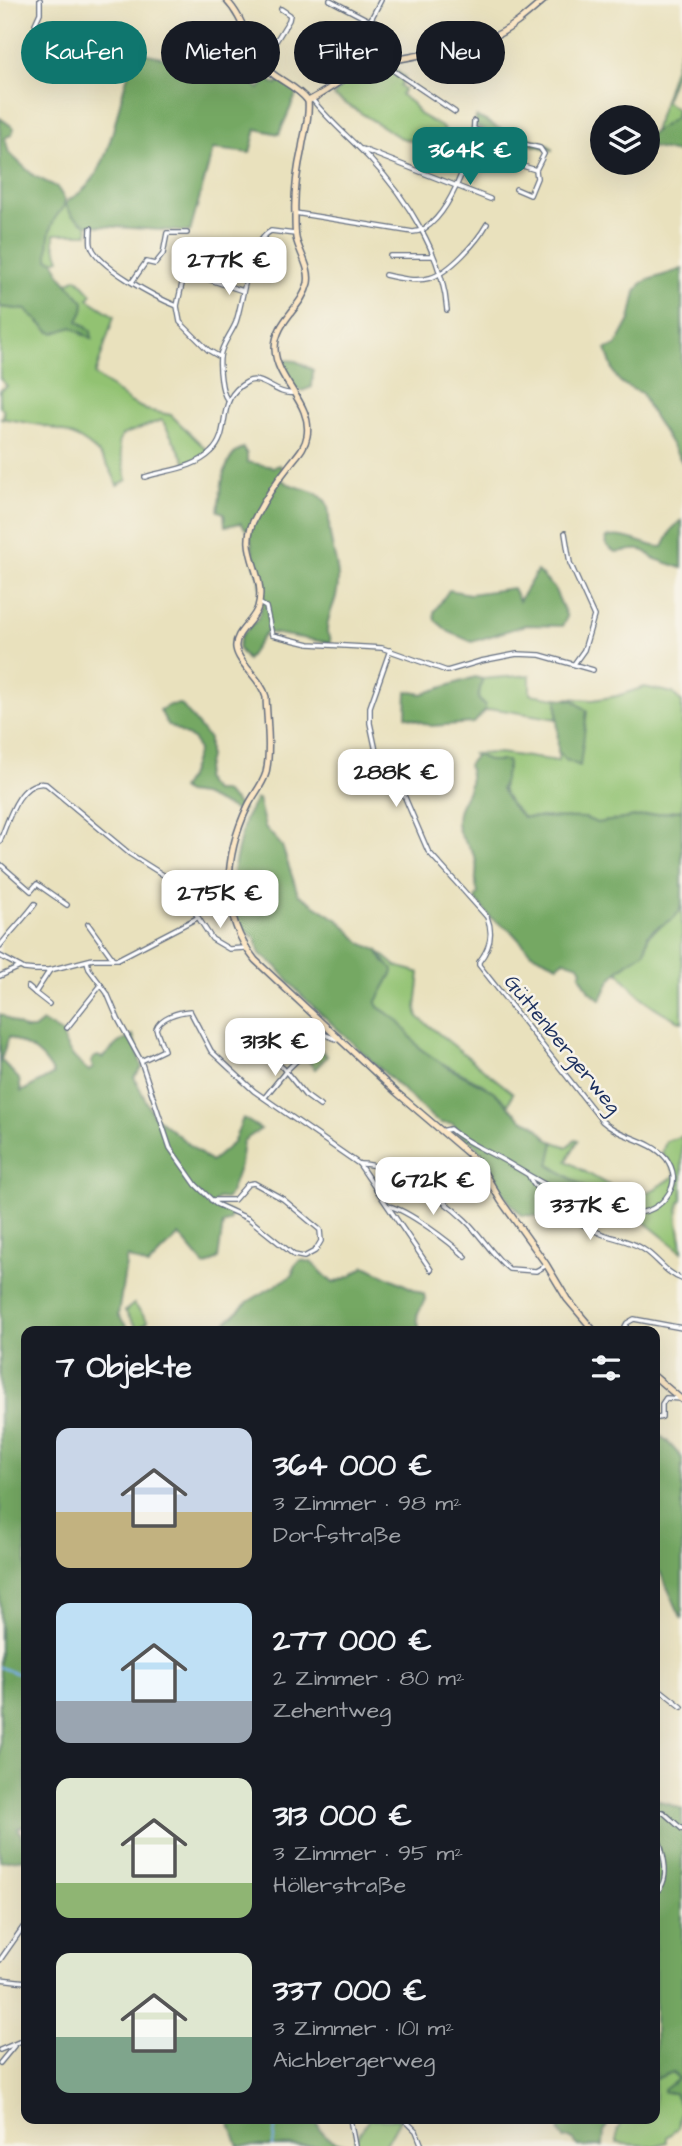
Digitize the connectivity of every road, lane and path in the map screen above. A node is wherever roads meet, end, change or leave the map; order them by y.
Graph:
1 (40, 0) edge
2 (226, 0) edge
3 (330, 0) edge
4 (380, 0) edge
5 (544, 0) edge
6 (281, 9) dead end
7 (36, 21) edge
8 (241, 21) edge
9 (370, 21) joint
10 (280, 35) edge
11 (402, 58) edge
12 (402, 76) edge
13 (280, 77) edge
14 (336, 84) edge
15 (310, 100) junction
16 (454, 112) dead end
17 (474, 121) dead end
18 (474, 128) junction
19 (360, 148) junction
20 (470, 150) junction
21 (536, 170) junction
22 (456, 187) junction
23 (516, 189) dead end
24 (491, 200) dead end
25 (295, 213) junction
26 (487, 224) dead end
27 (91, 228) dead end
28 (421, 231) junction
29 (187, 233) dead end
30 (295, 234) junction
31 (390, 256) dead end
32 (433, 256) junction
33 (440, 273) junction
34 (385, 275) dead end
35 (132, 282) junction
36 (243, 291) junction
37 (177, 306) junction
38 (447, 310) dead end
39 (220, 357) junction
40 (293, 393) junction
41 (227, 399) junction
42 (145, 477) dead end
43 (565, 533) dead end
44 (259, 603) junction
45 (390, 650) junction
46 (574, 664) junction
47 (593, 670) dead end
48 (0, 841) edge
49 (0, 864) edge
50 (35, 904) dead end
51 (67, 905) dead end
52 (197, 918) junction
53 (88, 924) dead end
54 (0, 946) edge
55 (245, 948) junction
56 (0, 956) edge
57 (113, 960) junction
58 (87, 961) junction
59 (20, 967) junction
60 (50, 970) junction
61 (0, 976) edge
62 (101, 985) junction
63 (28, 987) dead end
64 (35, 993) junction
65 (49, 1004) dead end
66 (67, 1028) dead end
67 (241, 1032) dead end
68 (339, 1037) junction
69 (141, 1061) junction
70 (286, 1071) junction
71 (265, 1097) junction
72 (320, 1106) dead end
73 (441, 1131) junction
74 (359, 1164) junction
75 (529, 1176) junction
76 (211, 1200) junction
77 (388, 1206) junction
78 (466, 1257) dead end
79 (547, 1265) junction
80 (431, 1270) dead end
81 (682, 1279) edge
82 (589, 1326) edge
83 (626, 1326) edge
84 (682, 1328) edge
85 (660, 1381) edge
86 (682, 1399) edge
87 (660, 1418) edge
88 (660, 1690) edge
89 (682, 1707) edge
90 (660, 1812) edge
91 (682, 1829) edge
92 (660, 1844) edge
93 (660, 1888) edge
94 (21, 1930) edge
95 (0, 1960) edge
96 (0, 1979) edge
97 (21, 1981) edge
98 (21, 2042) edge
99 (14, 2046) junction
100 (0, 2050) edge
101 (0, 2063) edge
102 (351, 2124) edge
103 (409, 2124) edge
104 (355, 2146) edge
105 (422, 2146) edge

1 - 7 street
2 - 8 main road
3 - 9 street
4 - 9 street
5 - 11 main road
6 - 10 street
12 - 16 street
13 - 15 main road
14 - 15 main road
15 - 19 street
15 - 25 main road
17 - 18 street
18 - 20 street
18 - 21 street
19 - 22 street
19 - 28 street
20 - 21 street
20 - 22 street
21 - 23 street
22 - 24 street
22 - 28 street
25 - 28 street
25 - 30 main road
26 - 33 street
27 - 35 street
28 - 32 street
29 - 35 street
30 - 36 street
30 - 40 main road
31 - 32 street
32 - 33 street
33 - 34 street
33 - 38 street
35 - 37 street
36 - 37 street
36 - 39 street
37 - 39 street
39 - 41 street
40 - 41 street
40 - 44 main road
41 - 42 street
43 - 46 street
44 - 45 street
44 - 55 main road
45 - 46 street
45 - 75 street, Güttenbergerweg
46 - 47 street
48 - 52 street
49 - 51 street
50 - 54 street
52 - 55 street
52 - 57 street
53 - 57 street
55 - 68 main road
56 - 59 street
57 - 58 street
58 - 60 street
58 - 62 street
59 - 60 street
59 - 61 street
60 - 64 street
62 - 66 street
62 - 69 street
63 - 64 street
64 - 65 street
67 - 70 street
68 - 70 street
68 - 73 main road
69 - 71 street
69 - 76 street
70 - 71 street
70 - 72 street
71 - 74 street
73 - 75 street, Güttenbergerweg
73 - 79 main road
74 - 77 street
74 - 79 street
75 - 81 street
76 - 76 street
77 - 78 street
77 - 80 street
79 - 82 main road
83 - 84 street
85 - 86 main road
86 - 87 street
88 - 89 street
90 - 91 street
92 - 93 street
94 - 95 street
96 - 97 street
98 - 99 street
99 - 100 street
99 - 101 street
102 - 104 street
103 - 105 street

